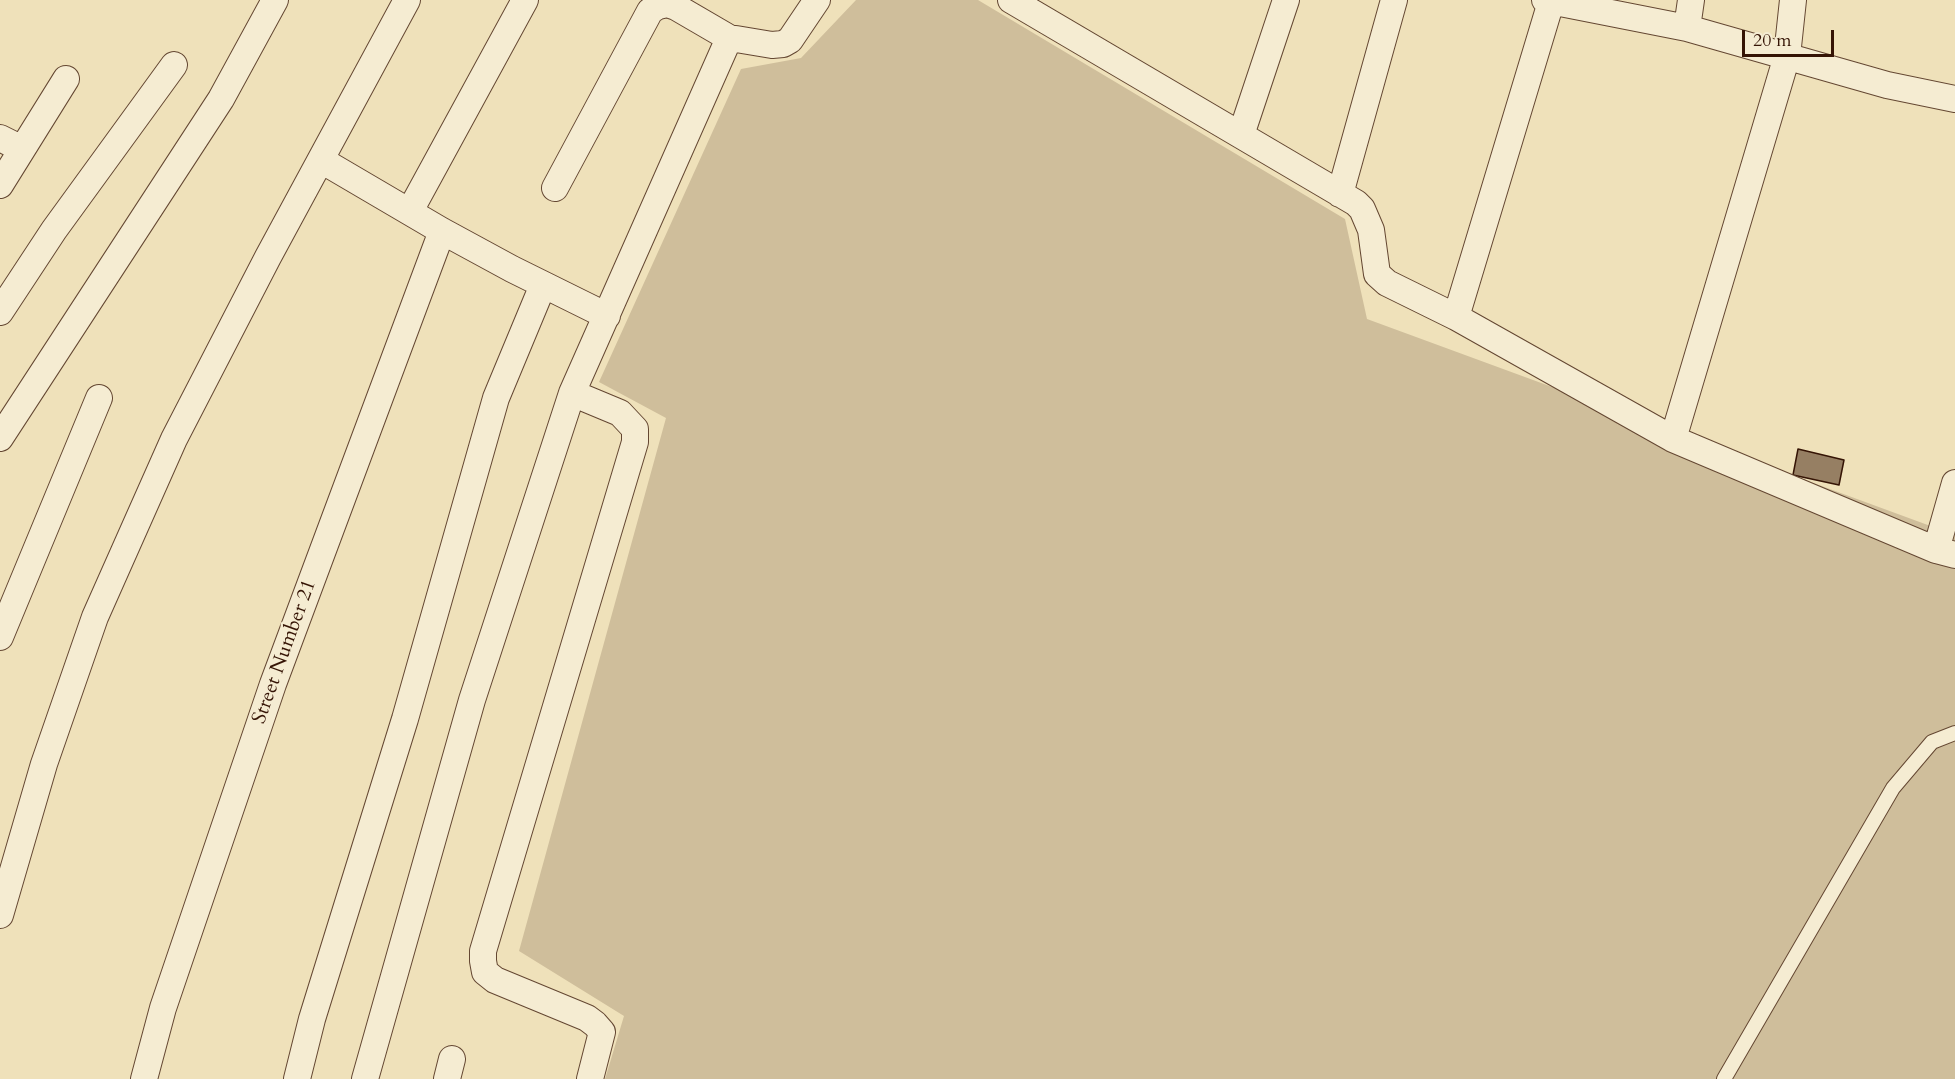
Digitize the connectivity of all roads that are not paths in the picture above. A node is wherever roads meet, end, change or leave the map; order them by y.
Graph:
1 (275, 0) edge
2 (406, 0) edge
3 (525, 0) edge
4 (817, 0) edge
5 (1011, 0) edge
6 (1286, 0) edge
7 (1394, 0) edge
8 (1691, 0) edge
9 (1793, 0) edge
10 (1548, 1) edge
11 (1687, 28) junction
12 (731, 39) junction
13 (1787, 56) junction
14 (174, 65) dead end
15 (66, 78) dead end
16 (1954, 94) edge
17 (1241, 135) junction
18 (11, 143) edge
19 (321, 160) junction
20 (0, 185) edge
21 (555, 188) dead end
22 (1340, 194) junction
23 (410, 212) junction
24 (442, 231) junction
25 (543, 285) junction
26 (0, 312) edge
27 (607, 316) junction
28 (1456, 317) junction
29 (572, 393) junction
30 (99, 398) dead end
31 (0, 438) edge
32 (1673, 439) junction
33 (1955, 483) edge
34 (1945, 552) edge
35 (0, 637) edge
36 (1955, 733) edge
37 (0, 915) edge
38 (144, 1079) edge
39 (297, 1079) edge
40 (365, 1079) edge
41 (590, 1079) edge
42 (1724, 1079) edge

1 - 31 street
2 - 19 street
3 - 23 street
4 - 12 street
5 - 17 street
6 - 17 street
7 - 22 street
8 - 11 street
9 - 13 street
10 - 11 street
10 - 28 street
11 - 13 street
12 - 21 street
12 - 27 street
13 - 16 street
13 - 32 street
14 - 26 street
15 - 18 street
17 - 22 street
18 - 20 street
19 - 23 street
19 - 37 street
22 - 28 street
23 - 24 street
24 - 25 street
24 - 38 street, Street Number 21
25 - 27 street
25 - 39 street
27 - 29 street
28 - 32 street
29 - 40 street
29 - 41 street
30 - 35 street
32 - 34 street
33 - 34 street
36 - 42 lane

